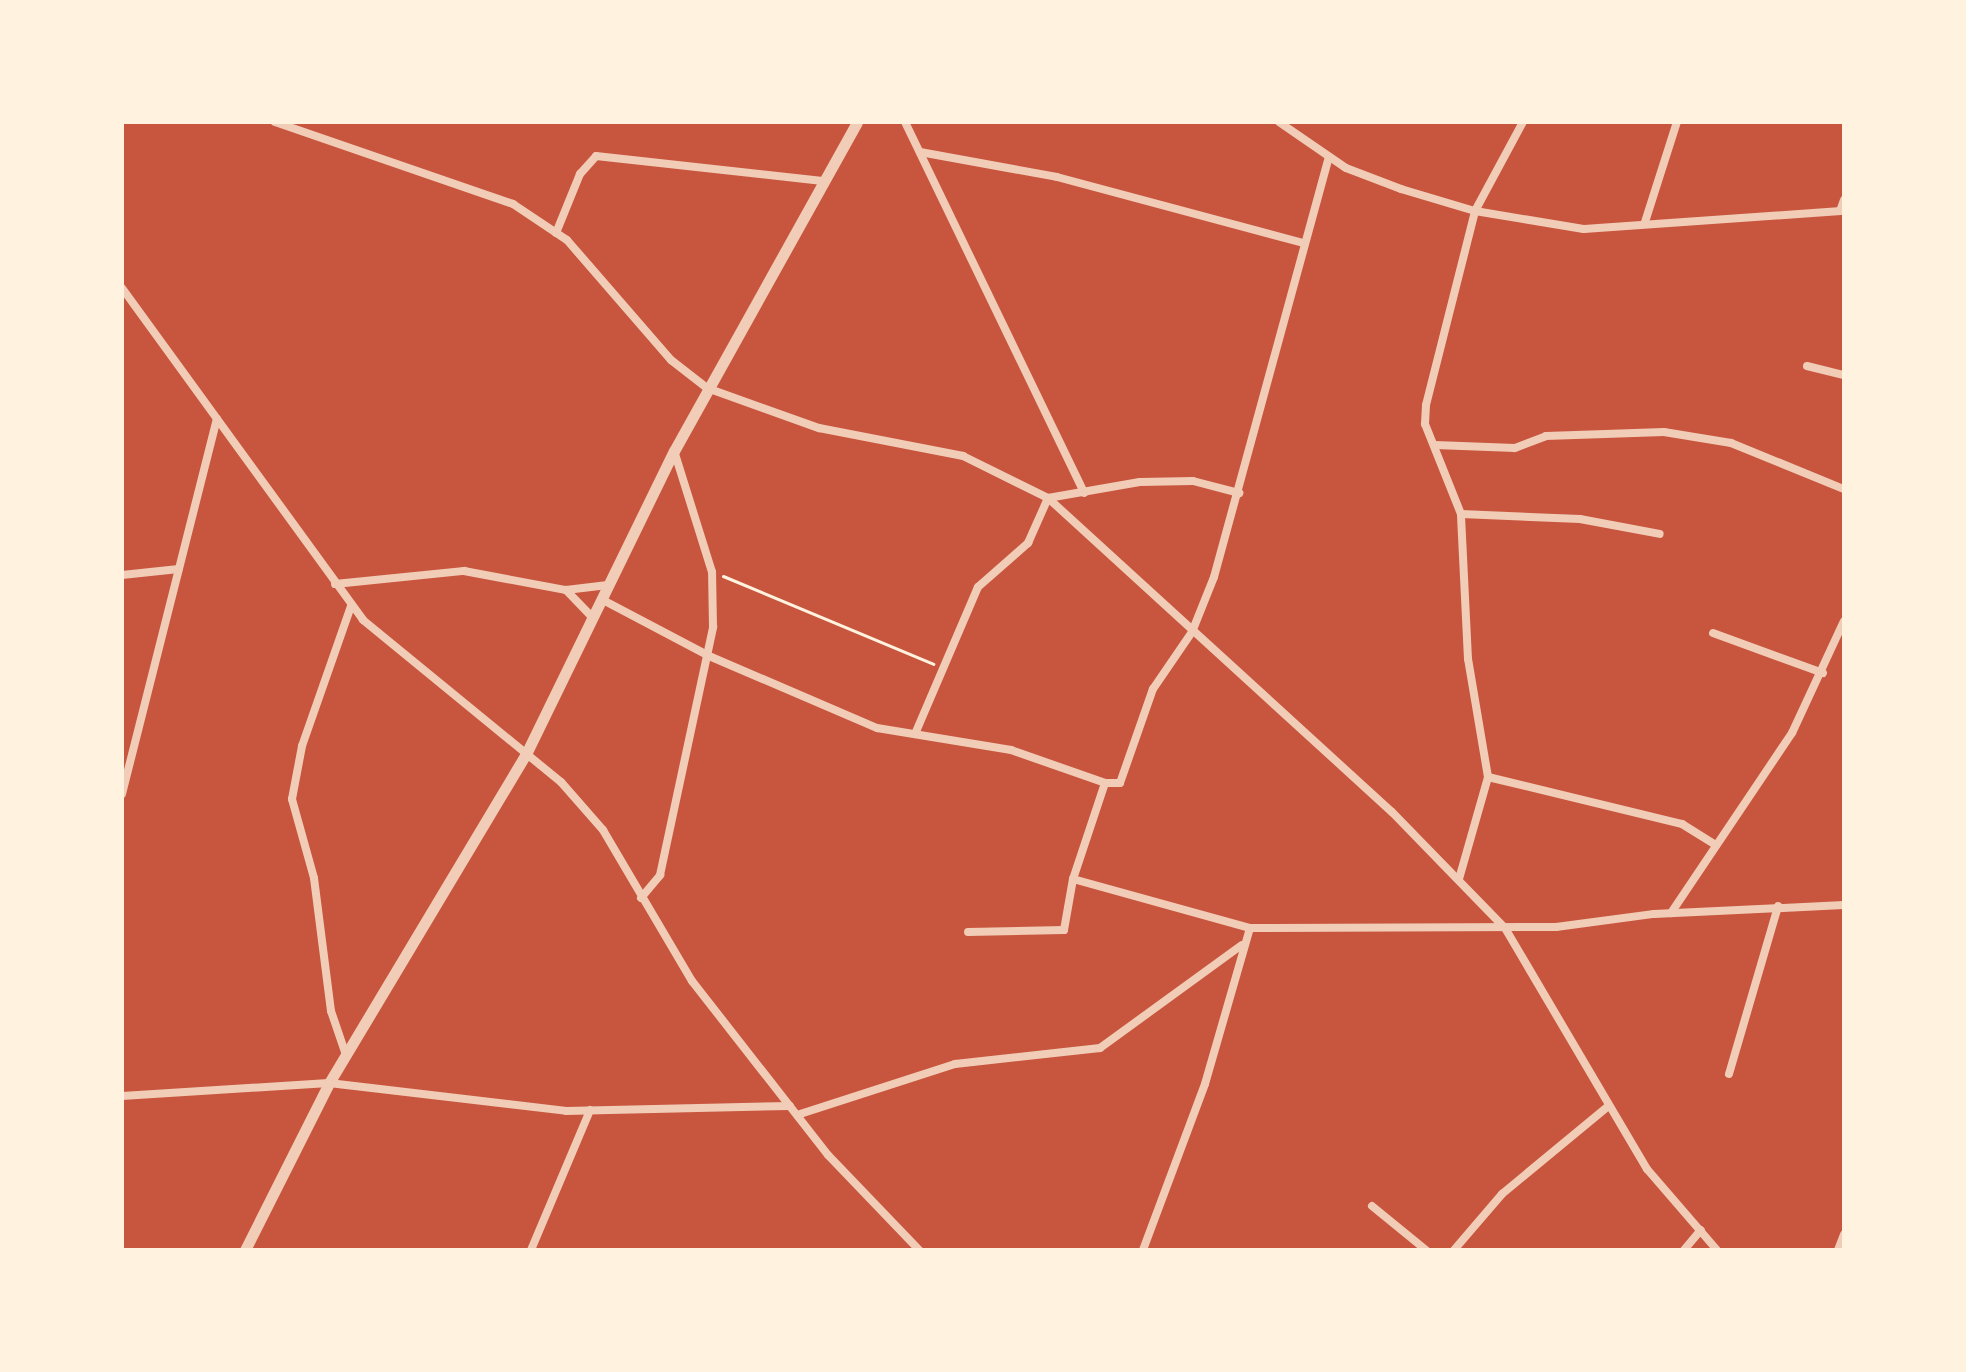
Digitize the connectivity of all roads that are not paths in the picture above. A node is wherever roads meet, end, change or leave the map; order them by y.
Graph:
1 (275, 122) edge
2 (291, 122) edge
3 (857, 122) edge
4 (905, 122) edge
5 (1279, 122) edge
6 (1523, 122) edge
7 (1677, 122) edge
8 (299, 130) junction
9 (920, 152) junction
10 (1329, 158) junction
11 (823, 181) junction
12 (1844, 200) edge
13 (1475, 211) junction
14 (1842, 211) edge
15 (1645, 222) junction
16 (556, 233) junction
17 (1304, 243) junction
18 (122, 288) edge
19 (1807, 366) dead end
20 (1844, 375) edge
21 (707, 388) junction
22 (217, 419) junction
23 (1435, 445) junction
24 (674, 451) junction
25 (1844, 489) edge
26 (1084, 493) junction
27 (1239, 493) junction
28 (1048, 498) junction
29 (1461, 514) junction
30 (1660, 534) dead end
31 (179, 569) junction
32 (122, 575) edge
33 (335, 584) junction
34 (608, 585) junction
35 (566, 590) junction
36 (601, 599) junction
37 (351, 606) junction
38 (592, 617) junction
39 (1844, 621) edge
40 (1192, 632) junction
41 (1713, 633) dead end
42 (709, 656) junction
43 (1823, 673) junction
44 (915, 734) junction
45 (526, 754) junction
46 (126, 768) edge
47 (1488, 777) junction
48 (1105, 783) junction
49 (122, 794) edge
50 (1716, 845) junction
51 (1073, 879) junction
52 (1459, 879) junction
53 (641, 898) junction
54 (1844, 905) edge
55 (1778, 906) junction
56 (1671, 913) junction
57 (1250, 928) junction
58 (1505, 928) junction
59 (968, 932) dead end
60 (1242, 945) junction
61 (346, 1055) junction
62 (1729, 1074) dead end
63 (329, 1083) junction
64 (122, 1096) edge
65 (790, 1106) junction
66 (1607, 1107) junction
67 (590, 1110) junction
68 (797, 1115) junction
69 (1372, 1206) dead end
70 (1701, 1230) junction
71 (1844, 1234) edge
72 (245, 1250) edge
73 (531, 1250) edge
74 (919, 1250) edge
75 (1143, 1250) edge
76 (1426, 1250) edge
77 (1454, 1250) edge
78 (1684, 1250) edge
79 (1717, 1250) edge
80 (1838, 1250) edge

1 - 8 street
2 - 8 street
3 - 11 street
4 - 9 street
5 - 10 street
6 - 13 street
7 - 15 street
8 - 16 street
9 - 17 street
9 - 26 street
10 - 13 street
10 - 17 street
11 - 16 street
11 - 21 street
12 - 14 street
13 - 15 street
13 - 23 street
14 - 15 street
16 - 21 street
17 - 27 street
18 - 22 street
19 - 20 street
21 - 24 street
21 - 28 street
22 - 31 street
22 - 33 street
23 - 25 street
23 - 29 street
24 - 34 street
24 - 42 street
26 - 27 street
26 - 28 street
27 - 40 street
28 - 40 street
28 - 44 street
29 - 30 street
29 - 47 street
31 - 32 street
31 - 46 street
33 - 35 street
33 - 37 street
34 - 35 street
34 - 36 street
35 - 38 street
36 - 38 street
36 - 42 street
37 - 45 street
37 - 61 street
38 - 45 street
39 - 43 street
40 - 48 street
40 - 52 street
41 - 43 street
42 - 44 street
42 - 53 street
43 - 50 street
44 - 48 street
45 - 53 street
45 - 61 street
46 - 49 street
47 - 50 street
47 - 52 street
48 - 51 street
50 - 56 street
51 - 57 street
51 - 59 street
52 - 58 street
53 - 65 street
54 - 55 street
55 - 56 street
55 - 62 street
56 - 58 street
57 - 58 street
57 - 60 street
58 - 66 street
60 - 68 street
60 - 75 street
61 - 63 street
63 - 64 street
63 - 67 street
63 - 72 street
65 - 67 street
65 - 68 street
66 - 70 street
66 - 77 street
67 - 73 street
68 - 74 street
69 - 76 street
70 - 78 street
70 - 79 street
71 - 80 street

